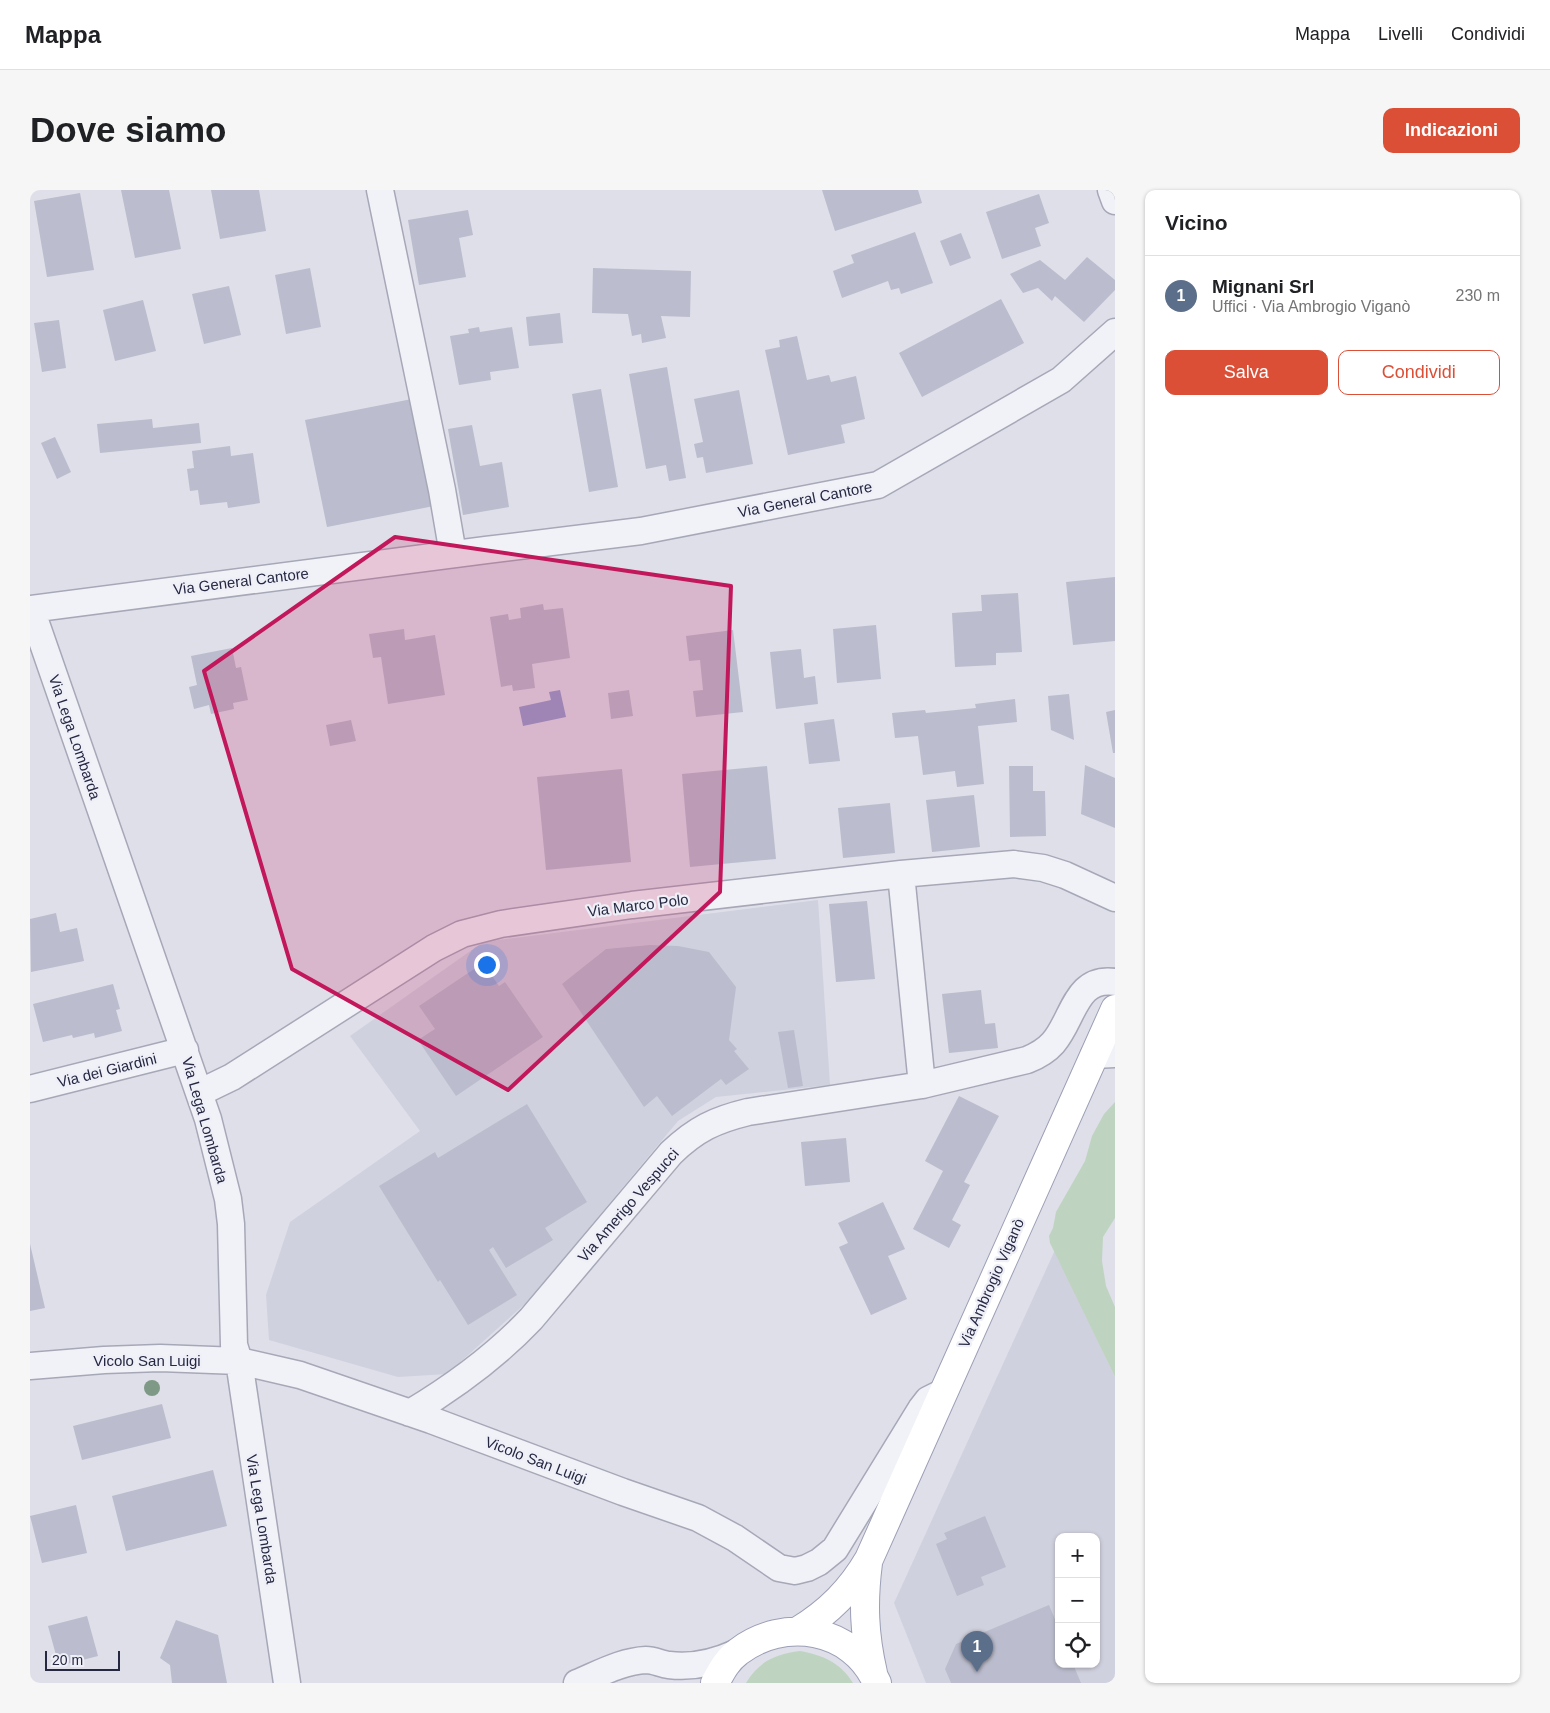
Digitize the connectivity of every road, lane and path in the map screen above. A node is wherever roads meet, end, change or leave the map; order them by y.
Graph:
1 (380, 190) edge
2 (1111, 190) edge
3 (1115, 201) edge
4 (1113, 338) edge
5 (453, 554) junction
6 (30, 609) edge
7 (901, 874) junction
8 (1115, 898) edge
9 (1115, 982) edge
10 (1115, 1009) edge
11 (185, 1050) junction
12 (1105, 1055) edge
13 (922, 1085) junction
14 (30, 1089) edge
15 (199, 1093) junction
16 (238, 1361) junction
17 (30, 1366) edge
18 (942, 1393) junction
19 (410, 1413) junction
20 (869, 1559) junction
21 (798, 1631) junction
22 (736, 1654) junction
23 (649, 1660) junction
24 (876, 1679) edge
25 (287, 1683) edge
26 (577, 1683) edge
27 (682, 1683) edge
28 (715, 1683) edge

1 - 5 street
2 - 3 street
4 - 5 street, Via General Cantore
5 - 6 street, Via General Cantore
6 - 11 street, Via Lega Lombarda
7 - 8 street, Via Marco Polo
7 - 13 street
7 - 15 street, Via Marco Polo
9 - 13 street, Via Amerigo Vespucci
10 - 12 main road, Via Ambrogio Viganò
11 - 14 street, Via dei Giardini
11 - 15 street, Via Lega Lombarda
12 - 18 main road, Via Ambrogio Viganò
13 - 19 street, Via Amerigo Vespucci
15 - 16 street, Via Lega Lombarda
16 - 17 street, Vicolo San Luigi
16 - 19 street, Vicolo San Luigi
16 - 25 street, Via Lega Lombarda
18 - 19 street, Vicolo San Luigi
18 - 20 main road, Via Ambrogio Viganò
20 - 21 main road, Via Ambrogio Viganò
20 - 24 main road, Via Ambrogio Viganò
21 - 22 main road, Via Ambrogio Viganò
21 - 24 main road, Via Ambrogio Viganò
22 - 23 street
22 - 28 main road, Via Ambrogio Viganò
23 - 26 street
23 - 27 street

